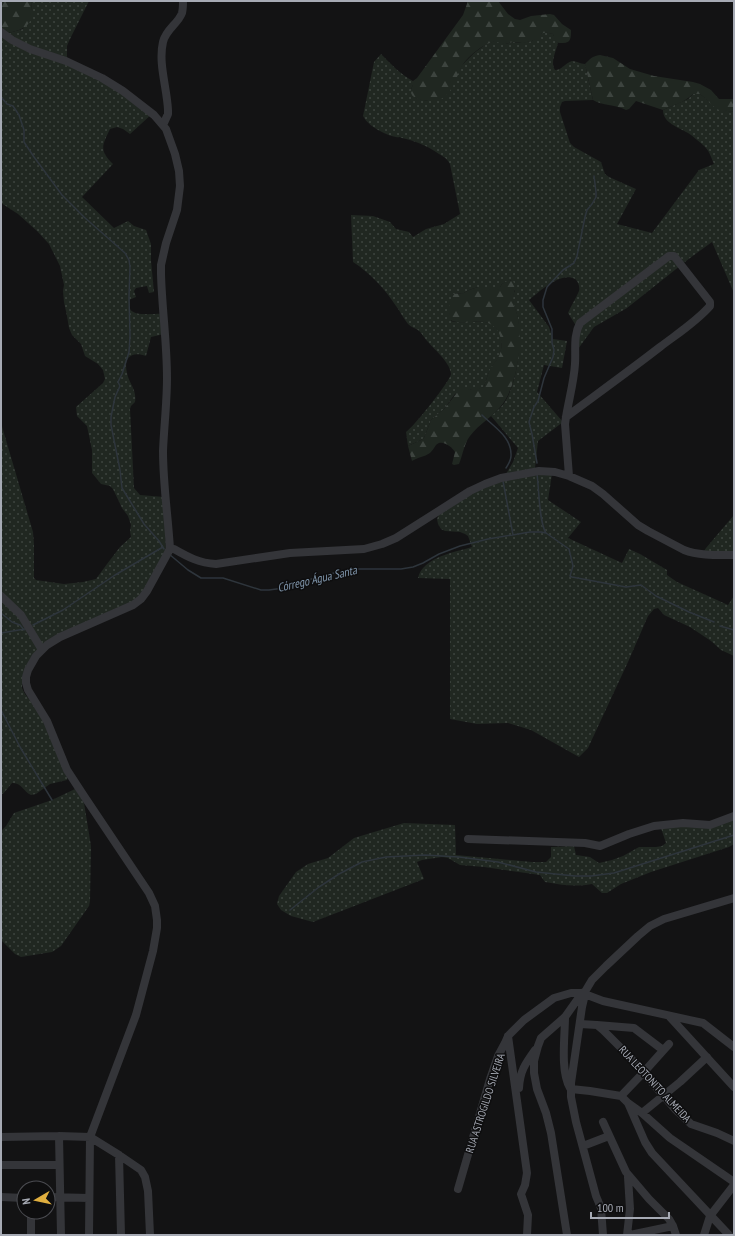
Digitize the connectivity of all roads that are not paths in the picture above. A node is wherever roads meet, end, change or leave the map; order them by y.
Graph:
1 (183, 1) edge
2 (1, 32) edge
3 (163, 125) junction
4 (566, 417) junction
5 (569, 476) junction
6 (170, 548) junction
7 (734, 555) edge
8 (1, 596) edge
9 (42, 650) junction
10 (734, 816) edge
11 (468, 838) dead end
12 (734, 898) edge
13 (583, 994) junction
14 (669, 1016) junction
15 (565, 1017) junction
16 (580, 1024) junction
17 (597, 1025) junction
18 (508, 1036) junction
19 (538, 1046) junction
20 (734, 1047) edge
21 (707, 1057) junction
22 (643, 1073) junction
23 (734, 1087) edge
24 (571, 1089) junction
25 (664, 1095) junction
26 (621, 1096) junction
27 (628, 1103) junction
28 (642, 1113) junction
29 (603, 1122) dead end
30 (520, 1124) junction
31 (59, 1136) junction
32 (609, 1136) junction
33 (1, 1137) edge
34 (90, 1137) junction
35 (734, 1141) edge
36 (583, 1146) junction
37 (119, 1155) junction
38 (1, 1165) edge
39 (59, 1165) junction
40 (628, 1177) junction
41 (734, 1184) edge
42 (458, 1189) dead end
43 (596, 1196) junction
44 (1, 1197) edge
45 (56, 1197) edge
46 (60, 1197) junction
47 (16, 1198) edge
48 (89, 1198) junction
49 (710, 1216) junction
50 (31, 1220) edge
51 (673, 1226) junction
52 (31, 1235) edge
53 (61, 1235) edge
54 (89, 1235) edge
55 (121, 1235) edge
56 (150, 1235) edge
57 (527, 1235) edge
58 (567, 1235) edge
59 (598, 1235) edge
60 (603, 1235) edge
61 (629, 1235) edge
62 (676, 1235) edge
63 (704, 1235) edge
64 (729, 1235) edge

1 - 3 street
2 - 3 street
3 - 6 street
4 - 4 street
4 - 5 street
5 - 6 street
5 - 7 street
6 - 9 street
8 - 9 street
9 - 34 street
10 - 11 street
12 - 13 street
13 - 14 street
13 - 15 street
13 - 16 street
13 - 18 street, RUA ASTROGILDO SILVEIRA
14 - 20 street
14 - 21 street
15 - 19 street
15 - 24 street
16 - 17 street
16 - 24 street
17 - 22 street, RUA LEOTONITO ALMEIDA
17 - 22 street
18 - 30 street
18 - 42 street, RUA ASTROGILDO SILVEIRA
19 - 30 street
19 - 58 street
21 - 23 street
21 - 25 street
22 - 25 street, RUA LEOTONITO ALMEIDA
22 - 26 street
24 - 26 street
24 - 36 street
25 - 28 street
25 - 35 street, RUA LEOTONITO ALMEIDA
26 - 27 street
27 - 28 street
27 - 49 street
28 - 41 street
29 - 32 street
30 - 57 street
31 - 33 street
31 - 34 street
31 - 39 street
32 - 36 street
32 - 40 street
34 - 37 street
34 - 48 street
36 - 43 street
37 - 55 street
37 - 56 street
38 - 39 street
39 - 46 street
40 - 51 street
40 - 61 street
41 - 49 street
43 - 59 street
43 - 60 street
44 - 47 street
45 - 46 street
46 - 48 street
46 - 53 street
48 - 54 street
49 - 63 street
49 - 64 street
50 - 52 street
51 - 61 street
51 - 62 street

